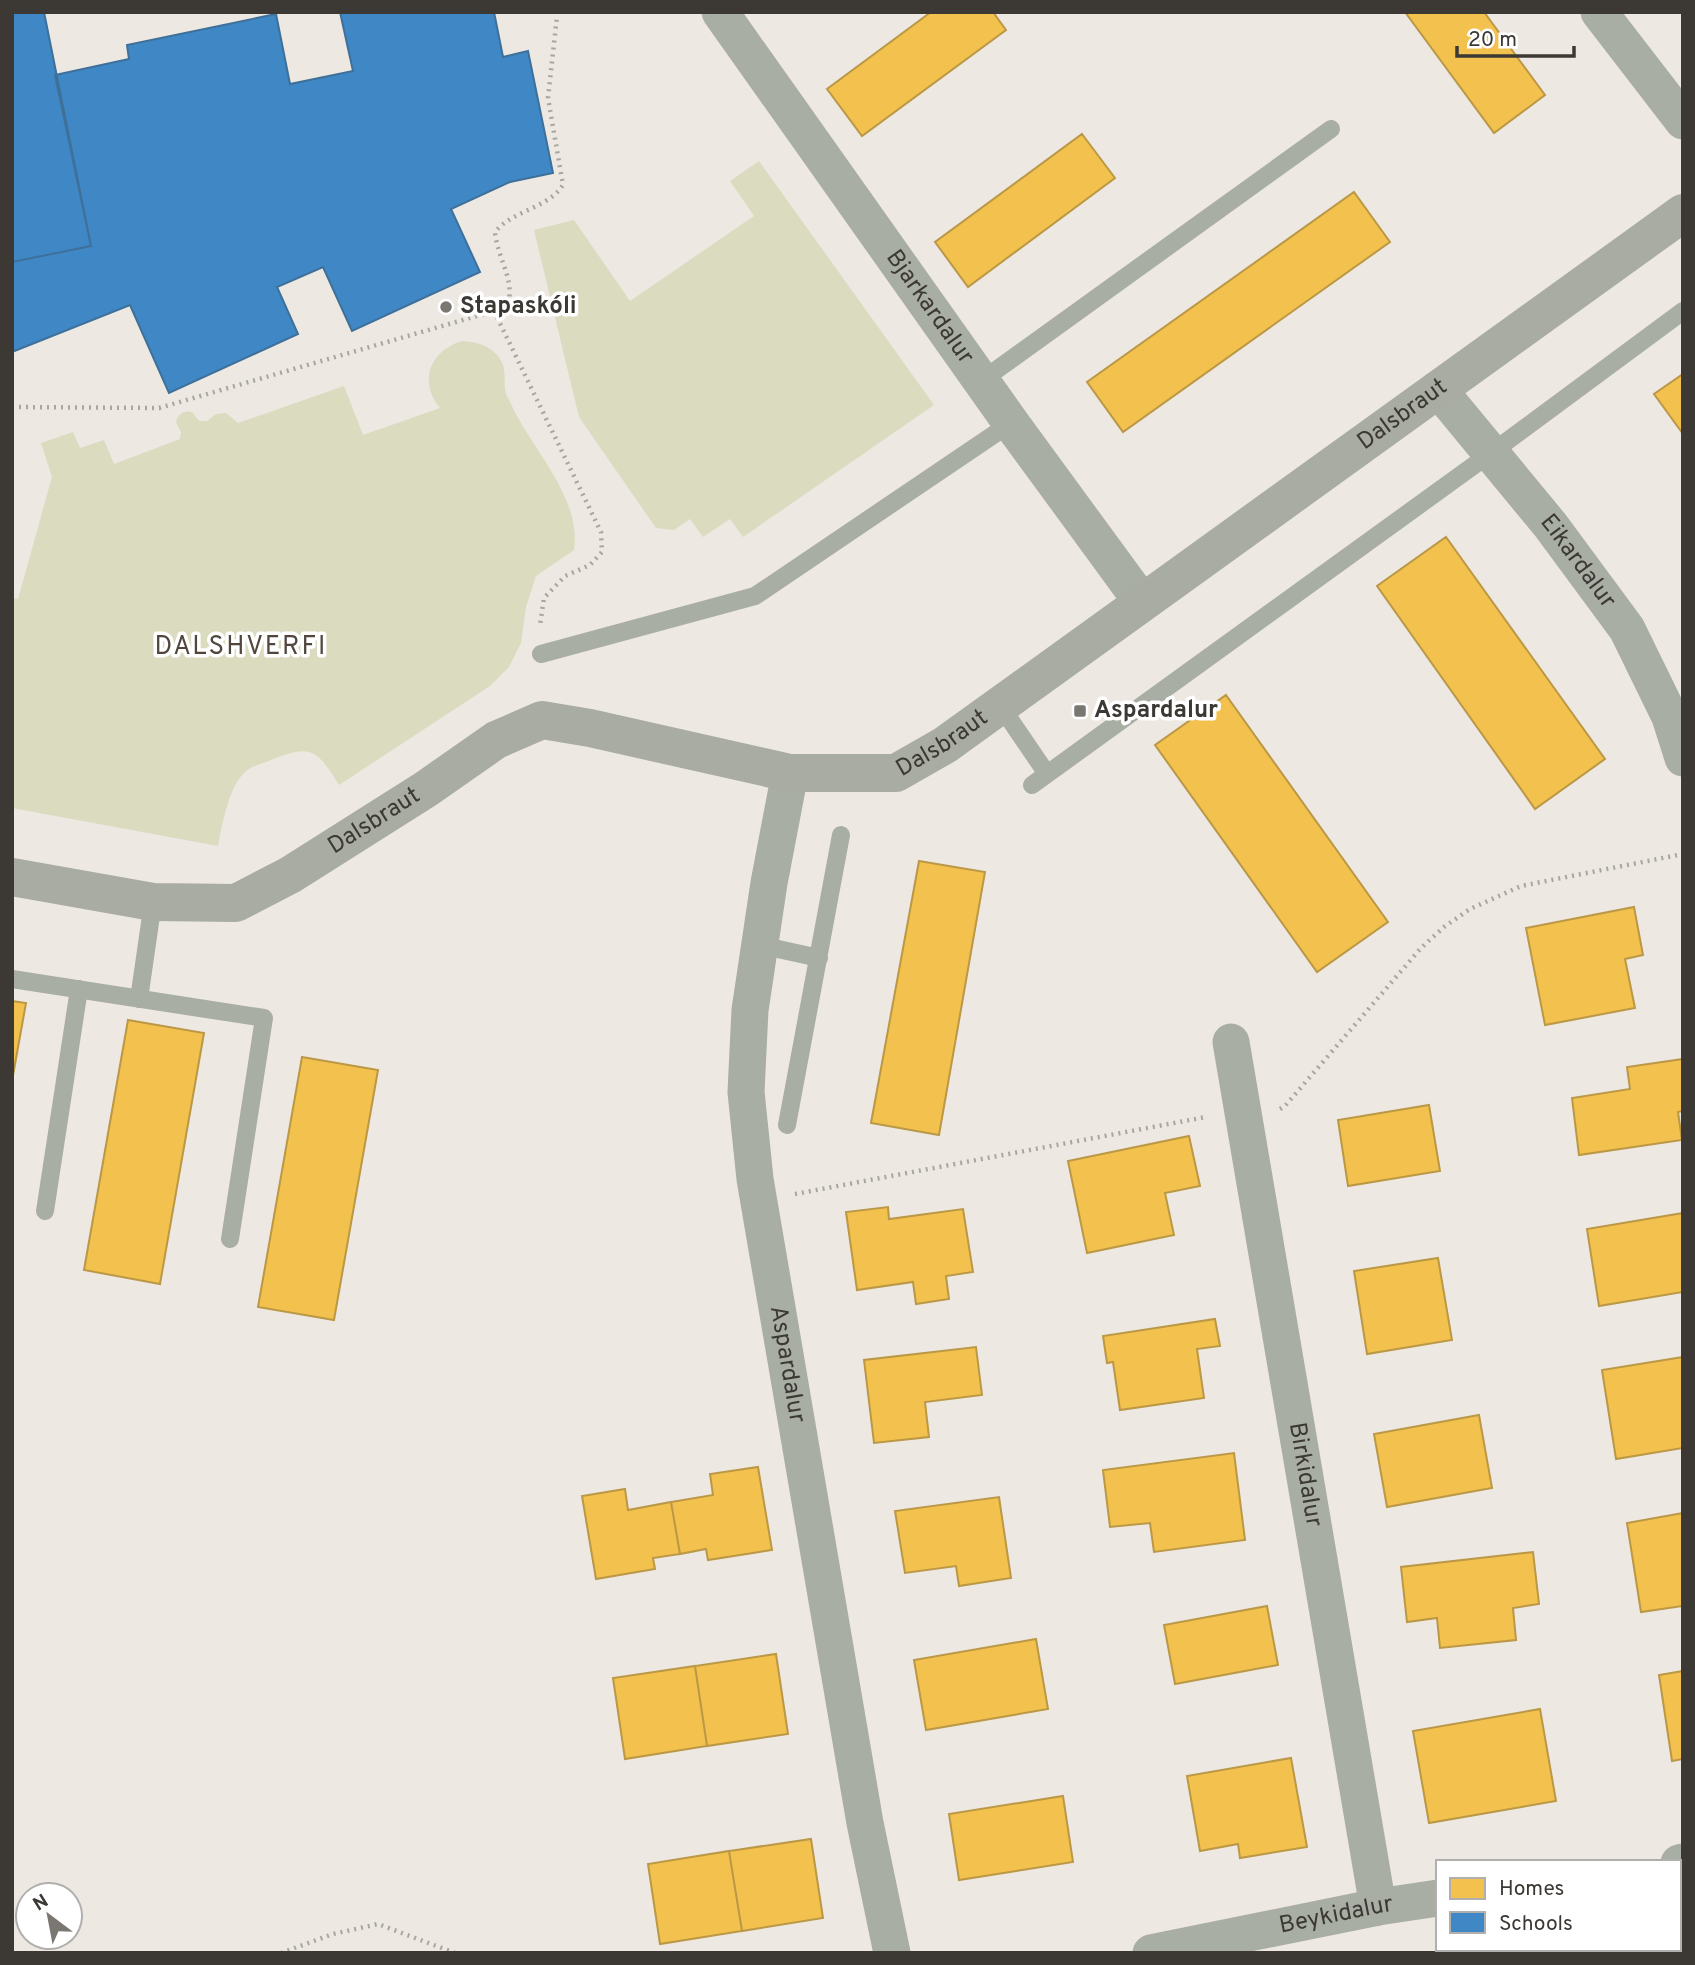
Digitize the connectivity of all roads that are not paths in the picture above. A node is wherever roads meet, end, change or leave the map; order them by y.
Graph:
1 (720, 12) edge
2 (1600, 12) edge
3 (1683, 121) edge
4 (1331, 129) dead end
5 (1683, 213) edge
6 (1683, 311) edge
7 (981, 381) junction
8 (1438, 389) junction
9 (1011, 423) junction
10 (1491, 453) junction
11 (1142, 602) junction
12 (541, 654) road end
13 (1000, 705) junction
14 (1683, 758) edge
15 (790, 773) junction
16 (1047, 774) junction
17 (1032, 785) dead end
18 (841, 835) dead end
19 (12, 877) edge
20 (153, 902) junction
21 (760, 945) junction
22 (819, 958) junction
23 (12, 979) edge
24 (79, 989) junction
25 (139, 999) junction
26 (1231, 1042) dead end
27 (787, 1125) dead end
28 (45, 1211) dead end
29 (230, 1240) dead end
30 (1436, 1898) edge
31 (1378, 1907) junction
32 (892, 1953) edge
33 (1152, 1953) edge

1 - 7 street, Bjarkardalur
2 - 3 street
4 - 7 lane
5 - 8 street, Dalsbraut
6 - 10 lane
7 - 9 street, Bjarkardalur
8 - 10 street, Eikardalur
8 - 11 street, Dalsbraut
9 - 11 street, Bjarkardalur
9 - 12 lane
10 - 14 street, Eikardalur
10 - 16 lane
11 - 13 street, Dalsbraut
13 - 15 street, Dalsbraut
13 - 16 lane
15 - 20 street, Dalsbraut
15 - 21 street, Aspardalur
16 - 17 lane
18 - 22 lane
19 - 20 street, Dalsbraut
20 - 25 lane
21 - 22 lane
21 - 32 street, Aspardalur
22 - 27 lane
23 - 24 lane
24 - 25 lane
24 - 28 lane
25 - 29 lane
26 - 31 street, Birkidalur
30 - 31 street, Beykidalur
31 - 33 street, Beykidalur

